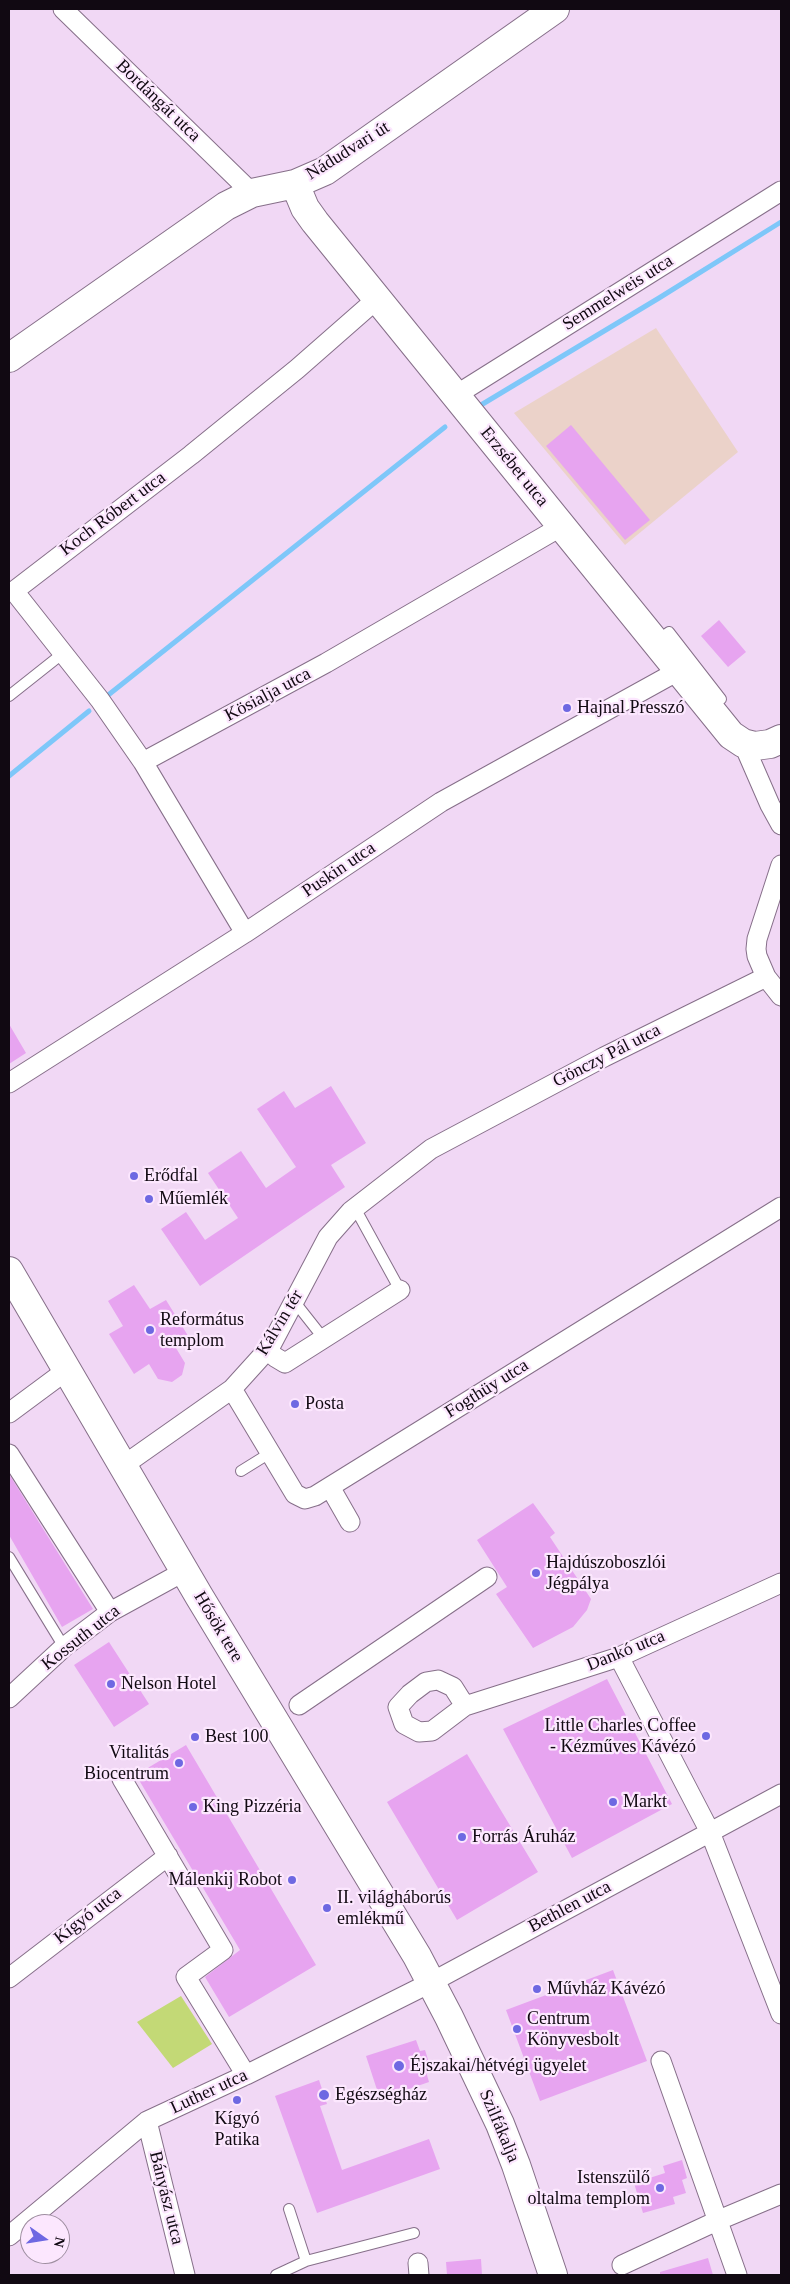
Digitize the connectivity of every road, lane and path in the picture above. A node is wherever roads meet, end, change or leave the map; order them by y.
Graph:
1 (63, 9) edge
2 (555, 9) edge
3 (295, 184) junction
4 (781, 191) edge
5 (252, 193) junction
6 (378, 298) junction
7 (9, 358) edge
8 (456, 395) junction
9 (562, 526) junction
10 (655, 642) junction
11 (62, 654) junction
12 (678, 671) junction
13 (9, 696) edge
14 (708, 708) junction
15 (781, 739) edge
16 (743, 742) junction
17 (144, 762) junction
18 (781, 825) edge
19 (781, 865) edge
20 (244, 933) junction
21 (766, 977) junction
22 (781, 996) edge
23 (9, 1083) edge
24 (781, 1207) edge
25 (355, 1208) junction
26 (9, 1271) edge
27 (400, 1290) joint
28 (294, 1301) junction
29 (324, 1338) junction
30 (275, 1357) dead end
31 (67, 1370) junction
32 (232, 1390) junction
33 (9, 1413) edge
34 (270, 1453) junction
35 (9, 1454) edge
36 (124, 1464) junction
37 (241, 1471) dead end
38 (332, 1485) junction
39 (350, 1522) dead end
40 (9, 1557) edge
41 (185, 1571) junction
42 (487, 1577) dead end
43 (781, 1583) edge
44 (110, 1612) junction
45 (64, 1647) junction
46 (619, 1657) junction
47 (9, 1698) edge
48 (299, 1705) dead end
49 (465, 1706) dead end
50 (122, 1779) dead end
51 (781, 1794) edge
52 (710, 1832) junction
53 (168, 1856) junction
54 (9, 1978) edge
55 (430, 1982) junction
56 (781, 2014) edge
57 (661, 2061) dead end
58 (246, 2075) junction
59 (147, 2121) junction
60 (781, 2194) edge
61 (289, 2209) dead end
62 (719, 2220) junction
63 (11, 2231) edge
64 (414, 2233) dead end
65 (306, 2261) junction
66 (622, 2265) dead end
67 (283, 2274) edge
68 (185, 2275) edge
69 (554, 2275) edge
70 (737, 2275) edge

1 - 5 street, Bordángát utca
2 - 3 main road, Nádudvari út
3 - 5 main road, Nádudvari út
3 - 6 main road, Erzsébet utca
4 - 8 street, Semmelweis utca
5 - 7 main road, Nádudvari út
6 - 8 main road, Erzsébet utca
6 - 11 street, Koch Róbert utca
8 - 9 main road, Erzsébet utca
9 - 10 main road, Erzsébet utca
9 - 17 street, Kösialja utca
10 - 12 main road, Erzsébet utca
10 - 14 lane
11 - 13 lane
11 - 17 street, Koch Róbert utca
12 - 14 main road, Erzsébet utca
12 - 20 street, Puskin utca
14 - 16 main road, Erzsébet utca
15 - 16 main road
16 - 18 street
17 - 20 street
19 - 21 street
20 - 23 street, Puskin utca
21 - 22 street
21 - 25 street, Gönczy Pál utca
24 - 38 street, Fogthüy utca
25 - 27 lane
25 - 28 street, Kálvin tér
26 - 31 main road, Hősök tere
27 - 29 street
28 - 29 lane
28 - 32 street, Kálvin tér
29 - 30 street
31 - 33 street
31 - 36 main road, Hősök tere
32 - 34 street, Fogthüy utca
32 - 36 street, Kálvin tér
34 - 37 lane
34 - 38 street, Fogthüy utca
35 - 44 street
36 - 41 main road, Hősök tere
38 - 39 street
40 - 45 lane
41 - 44 street, Kossuth utca
41 - 55 main road, Hősök tere
42 - 48 street
43 - 46 street, Dankó utca
44 - 45 street, Kossuth utca
45 - 47 street, Kossuth utca
46 - 49 street, Dankó utca
46 - 52 street
50 - 53 street
51 - 52 street, Bethlen utca
52 - 55 street, Bethlen utca
52 - 56 street
53 - 54 street, Kígyó utca
53 - 58 street
55 - 58 street, Luther utca
55 - 69 main road, Szilfákalja
57 - 62 street
58 - 59 street, Luther utca
59 - 63 street, Luther utca
59 - 68 street, Bányász utca
60 - 62 street
61 - 65 lane
62 - 66 street
62 - 70 street
64 - 65 lane
65 - 67 lane

